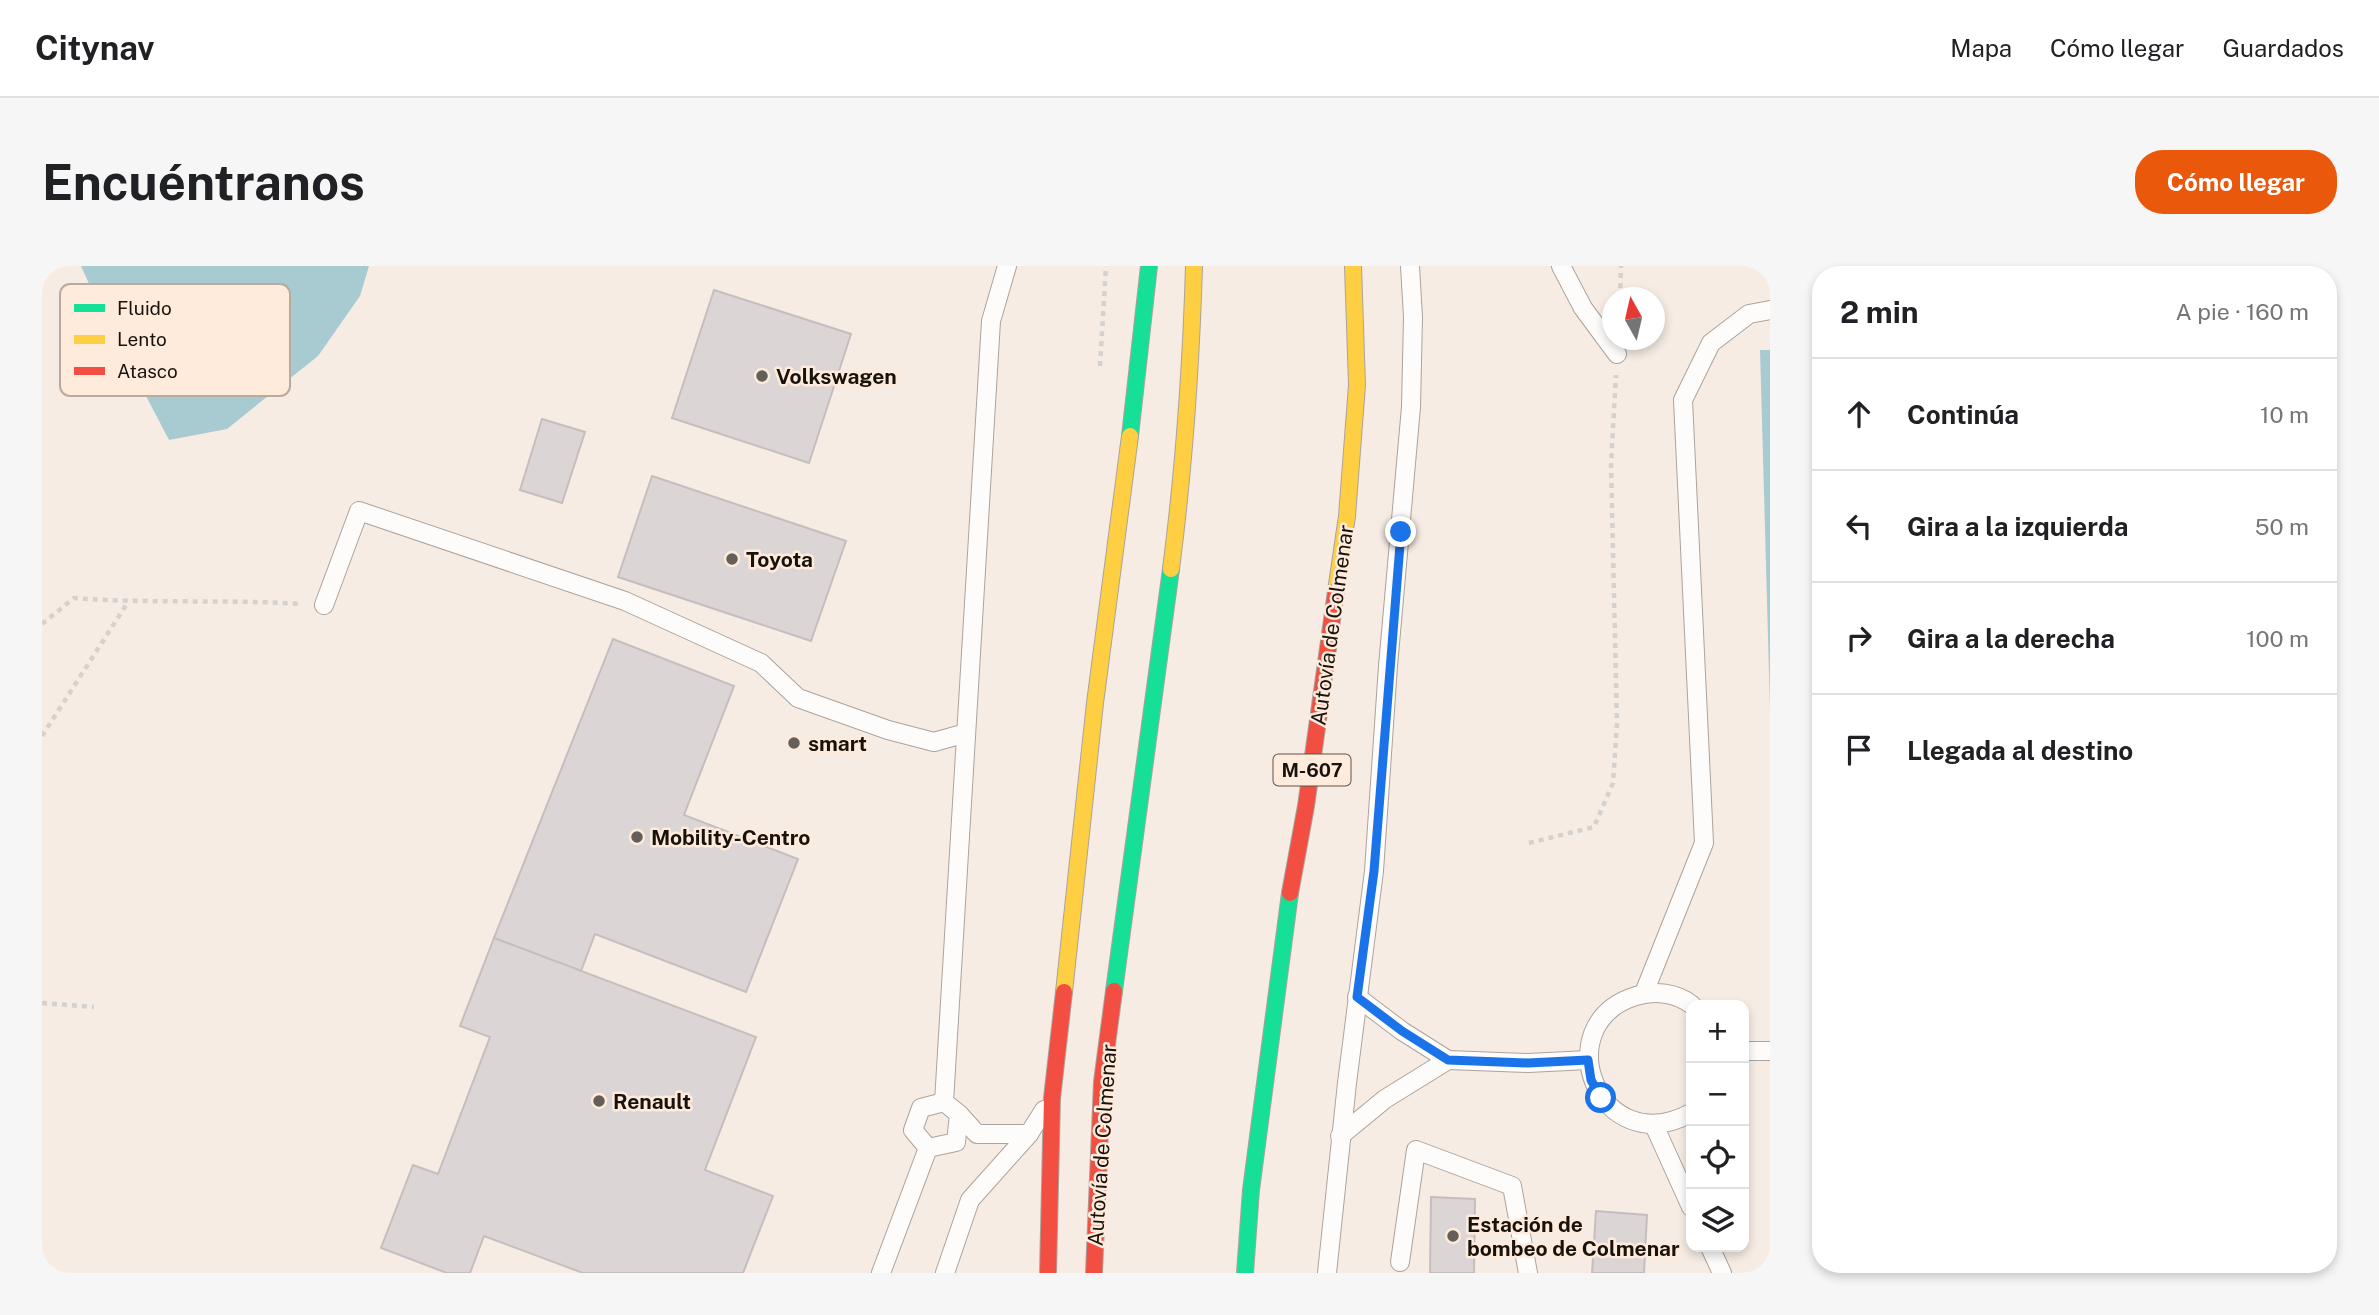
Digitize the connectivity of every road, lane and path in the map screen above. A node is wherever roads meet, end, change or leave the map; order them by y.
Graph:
1 (1007, 266) edge
2 (1149, 266) edge
3 (1194, 266) edge
4 (1353, 266) edge
5 (1410, 266) edge
6 (1561, 266) edge
7 (1621, 266) edge
8 (1620, 287) edge
9 (1770, 310) edge
10 (1617, 354) joint
11 (128, 602) junction
12 (324, 605) joint
13 (42, 624) edge
14 (966, 733) junction
15 (42, 736) edge
16 (1529, 843) dead end
17 (1644, 993) junction
18 (1357, 997) junction
19 (1686, 1000) edge
20 (42, 1003) edge
21 (94, 1007) dead end
22 (1749, 1051) edge
23 (1770, 1051) edge
24 (1448, 1060) junction
25 (1588, 1060) junction
26 (1052, 1098) junction
27 (944, 1102) junction
28 (959, 1114) junction
29 (1686, 1116) edge
30 (1654, 1125) junction
31 (1029, 1133) junction
32 (1340, 1136) junction
33 (928, 1148) junction
34 (1686, 1196) edge
35 (1712, 1252) edge
36 (1400, 1262) dead end
37 (881, 1273) edge
38 (945, 1273) edge
39 (1048, 1273) edge
40 (1094, 1273) edge
41 (1245, 1273) edge
42 (1327, 1273) edge
43 (1528, 1273) edge
44 (1722, 1273) edge

1 - 14 lane
2 - 26 highway
3 - 40 highway, Autovía de Colmenar
4 - 41 highway, Autovía de Colmenar / M-607
5 - 18 lane
6 - 10 lane
7 - 8 path
9 - 17 lane
10 - 16 path
11 - 12 path
11 - 13 path
11 - 15 path
12 - 14 lane
14 - 27 lane
17 - 19 lane
17 - 25 lane
18 - 24 lane
18 - 32 lane
20 - 21 path
22 - 23 lane
24 - 25 lane
24 - 32 lane
25 - 30 lane
26 - 31 lane
26 - 39 highway
27 - 28 lane
27 - 33 lane
28 - 31 lane
28 - 33 lane
29 - 30 lane
30 - 34 lane
31 - 38 lane
32 - 42 lane
33 - 37 lane
35 - 44 lane
36 - 43 lane

